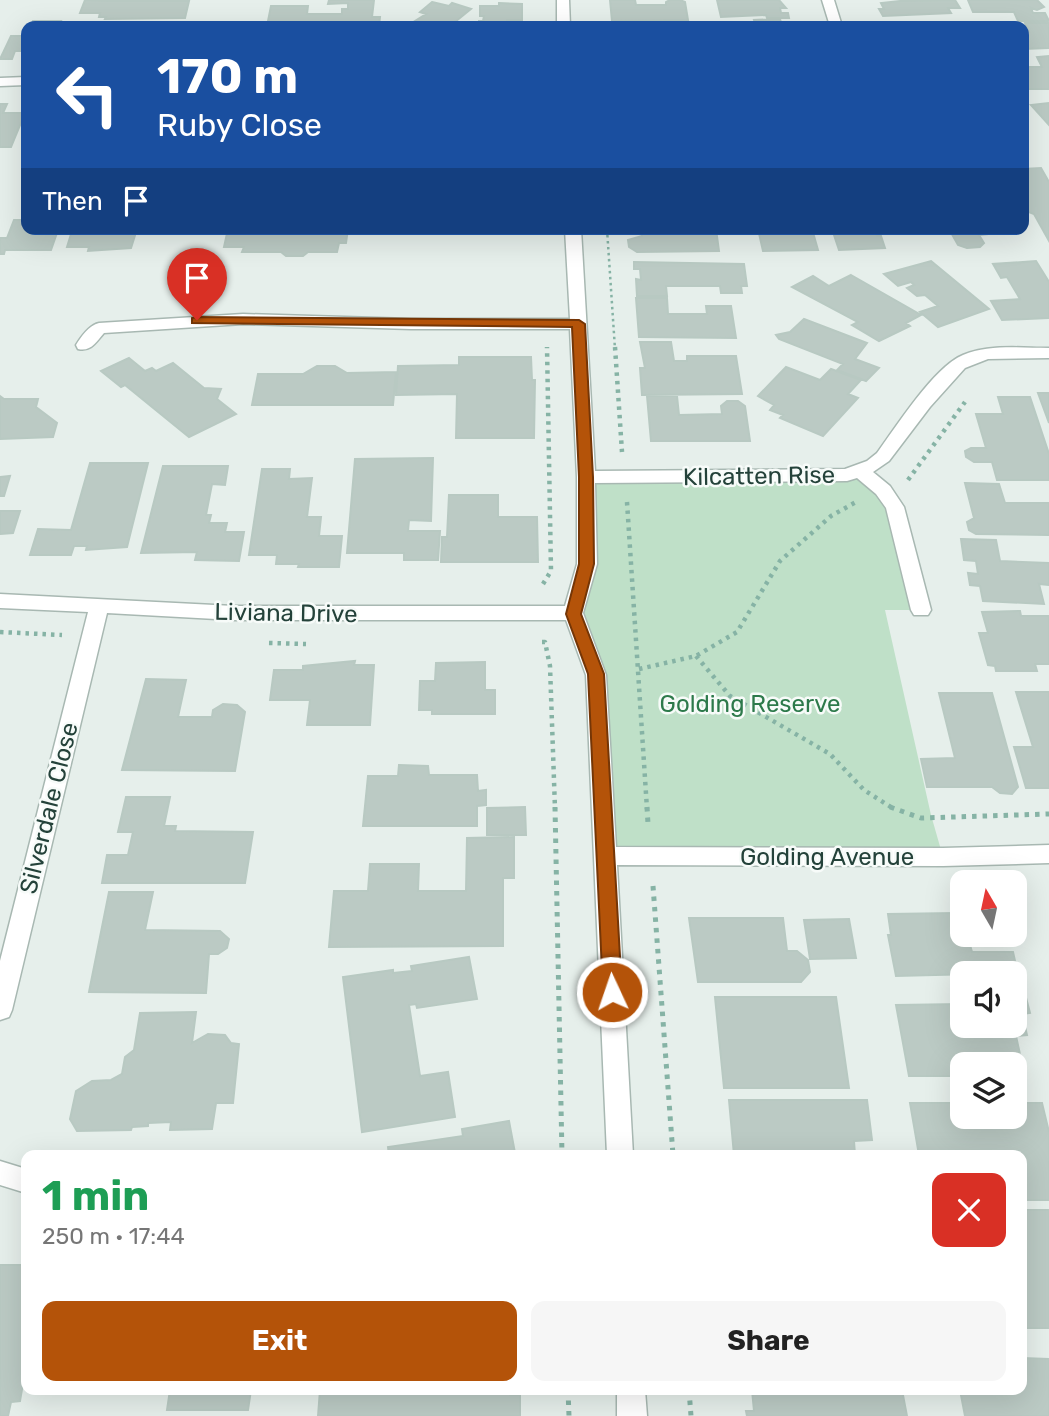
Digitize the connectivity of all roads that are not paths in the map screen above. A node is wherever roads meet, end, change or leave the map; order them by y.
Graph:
1 (563, 0) edge
2 (828, 0) edge
3 (564, 21) edge
4 (834, 21) edge
5 (0, 82) edge
6 (21, 82) edge
7 (573, 235) edge
8 (97, 308) dead end
9 (579, 324) junction
10 (99, 328) junction
11 (84, 345) dead end
12 (1049, 353) edge
13 (862, 471) junction
14 (586, 477) junction
15 (0, 601) edge
16 (99, 606) junction
17 (921, 610) dead end
18 (573, 614) junction
19 (1049, 854) edge
20 (606, 856) junction
21 (0, 1010) edge
22 (620, 1150) edge
23 (0, 1173) edge
24 (21, 1179) edge
25 (631, 1395) edge
26 (632, 1416) edge

1 - 3 street
2 - 4 street
5 - 6 street
7 - 9 street
8 - 10 street
9 - 10 street
9 - 14 street
10 - 11 street
12 - 13 street, Kilcatten Rise
13 - 14 street, Kilcatten Rise
13 - 17 street
14 - 18 street
15 - 16 street, Liviana Drive
16 - 18 street, Liviana Drive
16 - 21 street, Silverdale Close
18 - 20 street
19 - 20 street, Golding Avenue
20 - 22 street
23 - 24 street
25 - 26 street

